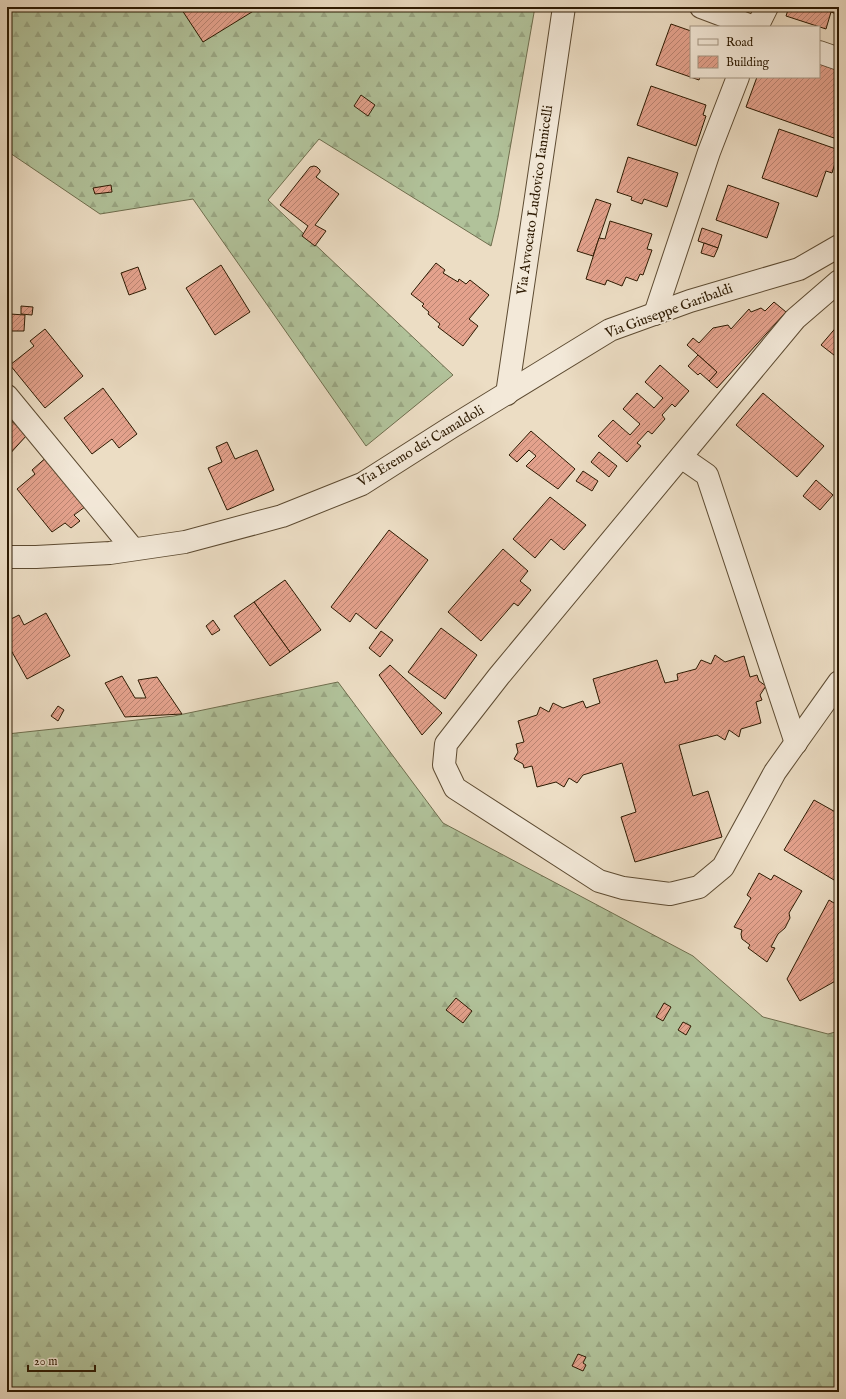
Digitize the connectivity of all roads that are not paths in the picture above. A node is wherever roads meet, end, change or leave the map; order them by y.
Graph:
1 (564, 7) edge
2 (702, 7) edge
3 (767, 7) edge
4 (753, 26) edge
5 (757, 26) edge
6 (820, 52) edge
7 (839, 59) edge
8 (738, 78) edge
9 (839, 246) edge
10 (839, 268) edge
11 (798, 269) junction
12 (839, 281) edge
13 (655, 314) junction
14 (507, 394) junction
15 (7, 396) edge
16 (681, 457) junction
17 (133, 549) junction
18 (9, 554) edge
19 (839, 682) edge
20 (796, 743) junction

1 - 14 street, Via Avvocato Ludovico Iannicelli
2 - 4 street
3 - 5 street
6 - 7 street
8 - 13 street
9 - 11 street, Via Giuseppe Garibaldi
10 - 11 street
11 - 13 street, Via Giuseppe Garibaldi
12 - 16 street
13 - 14 street, Via Giuseppe Garibaldi
14 - 17 street, Via Eremo dei Camaldoli
15 - 17 street
16 - 20 street
16 - 20 street
17 - 18 street, Via Eremo dei Camaldoli
19 - 20 street

